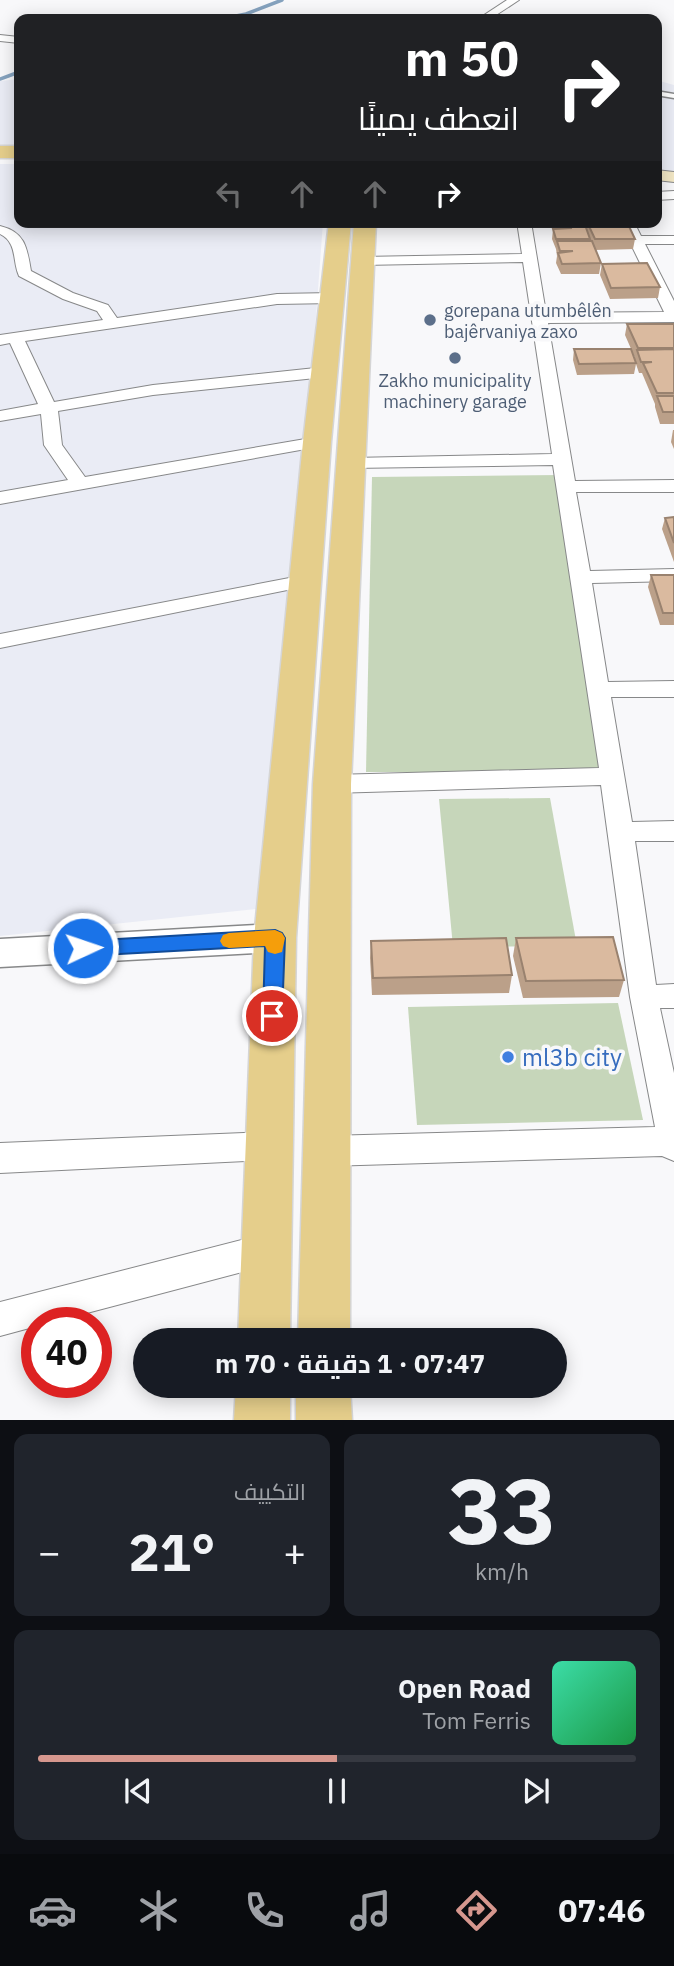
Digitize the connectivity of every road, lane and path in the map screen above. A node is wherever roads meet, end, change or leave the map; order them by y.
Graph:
1 (514, 0) edge
2 (492, 14) edge
3 (339, 228) edge
4 (365, 228) edge
5 (525, 228) edge
6 (630, 228) edge
7 (0, 230) edge
8 (637, 240) junction
9 (674, 240) edge
10 (528, 258) junction
11 (362, 261) junction
12 (668, 290) edge
13 (333, 298) junction
14 (674, 316) edge
15 (540, 318) junction
16 (113, 323) junction
17 (8, 339) edge
18 (325, 372) junction
19 (50, 409) junction
20 (0, 416) edge
21 (317, 442) junction
22 (560, 459) junction
23 (351, 463) junction
24 (80, 484) junction
25 (674, 486) edge
26 (565, 488) junction
27 (0, 498) edge
28 (674, 575) edge
29 (581, 577) junction
30 (305, 581) junction
31 (0, 641) edge
32 (674, 689) edge
33 (598, 690) junction
34 (611, 776) junction
35 (332, 784) junction
36 (674, 831) edge
37 (621, 832) junction
38 (275, 938) junction
39 (0, 953) edge
40 (674, 996) edge
41 (644, 997) junction
42 (673, 1144) edge
43 (268, 1146) junction
44 (327, 1151) junction
45 (0, 1158) edge
46 (265, 1250) junction
47 (0, 1319) edge
48 (264, 1328) edge
49 (324, 1328) edge
50 (263, 1398) edge
51 (323, 1398) edge
52 (262, 1420) edge
53 (324, 1420) edge

1 - 2 street
3 - 13 main road
4 - 11 main road
5 - 10 street
6 - 8 street
7 - 16 street
8 - 9 street
8 - 12 street
10 - 11 street
10 - 15 street
11 - 23 main road
12 - 14 street
13 - 16 street
13 - 18 main road
14 - 15 street
15 - 22 street
16 - 17 street
17 - 19 street
18 - 19 street
18 - 21 main road
19 - 20 street
19 - 24 street
21 - 24 street
21 - 30 main road
22 - 23 street
22 - 26 street
23 - 35 main road
24 - 27 street
25 - 26 street
26 - 29 street
28 - 29 street
29 - 33 street
30 - 31 street
30 - 38 main road
32 - 33 street
33 - 34 street
34 - 35 street
34 - 37 street
35 - 44 main road
36 - 37 street
37 - 41 street
38 - 39 street
38 - 43 main road
40 - 41 street
41 - 42 street
42 - 44 street
43 - 45 street
43 - 46 main road
44 - 49 main road
46 - 47 street
46 - 48 main road
50 - 52 main road
51 - 53 main road

